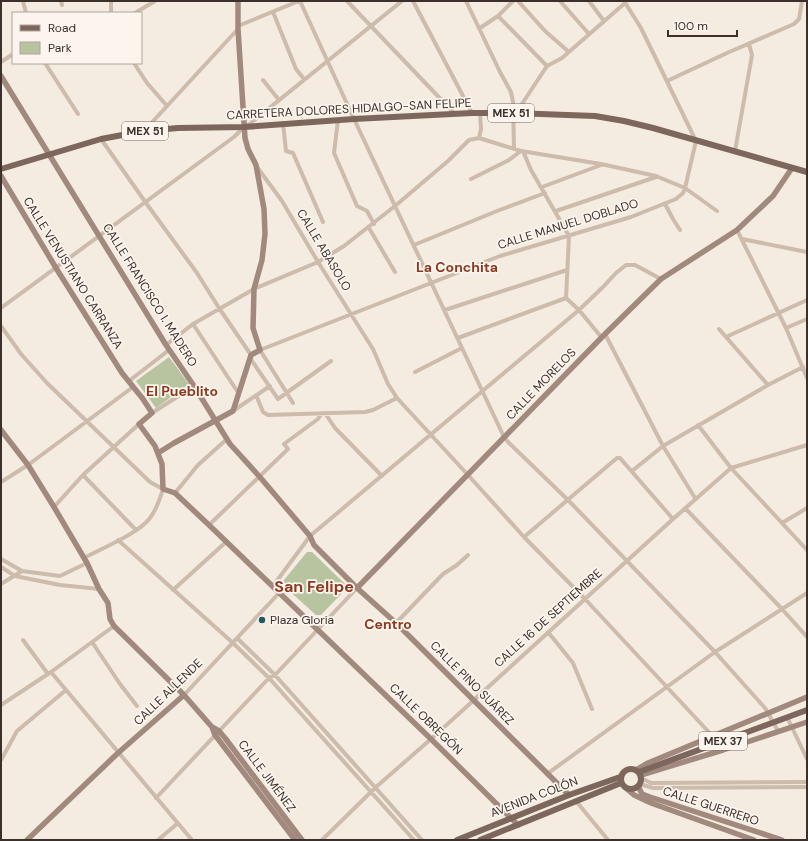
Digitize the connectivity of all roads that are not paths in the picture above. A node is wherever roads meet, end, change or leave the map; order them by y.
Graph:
1 (22, 1) edge
2 (111, 1) edge
3 (155, 1) edge
4 (238, 1) edge
5 (300, 1) edge
6 (348, 1) edge
7 (402, 1) edge
8 (413, 1) edge
9 (466, 1) edge
10 (513, 1) edge
11 (518, 1) edge
12 (560, 1) edge
13 (589, 1) edge
14 (802, 1) edge
15 (625, 2) edge
16 (26, 12) edge
17 (111, 12) edge
18 (137, 12) edge
19 (273, 12) junction
20 (498, 16) junction
21 (604, 21) junction
22 (372, 27) junction
23 (238, 28) junction
24 (480, 28) junction
25 (589, 34) junction
26 (749, 44) junction
27 (568, 52) junction
28 (12, 55) edge
29 (328, 61) junction
30 (1, 62) edge
31 (46, 64) edge
32 (135, 64) edge
33 (547, 66) junction
34 (1, 76) edge
35 (304, 79) junction
36 (263, 80) dead end
37 (667, 81) junction
38 (278, 100) junction
39 (167, 106) junction
40 (472, 113) junction
41 (480, 113) junction
42 (515, 113) junction
43 (78, 114) dead end
44 (455, 114) junction
45 (354, 119) junction
46 (338, 120) junction
47 (283, 123) junction
48 (246, 127) junction
49 (144, 131) junction
50 (479, 138) junction
51 (101, 139) junction
52 (696, 141) junction
53 (514, 149) junction
54 (522, 151) junction
55 (735, 152) junction
56 (50, 155) junction
57 (601, 164) junction
58 (256, 165) junction
59 (792, 168) junction
60 (1, 169) edge
61 (807, 172) edge
62 (1, 176) edge
63 (656, 176) junction
64 (471, 179) dead end
65 (542, 187) junction
66 (685, 188) junction
67 (544, 193) junction
68 (146, 203) junction
69 (665, 204) junction
70 (395, 206) junction
71 (556, 211) junction
72 (718, 211) dead end
73 (323, 222) dead end
74 (374, 224) junction
75 (369, 228) junction
76 (680, 230) dead end
77 (736, 230) junction
78 (569, 236) junction
79 (100, 237) junction
80 (742, 239) junction
81 (414, 245) junction
82 (807, 252) edge
83 (318, 262) junction
84 (56, 268) junction
85 (567, 270) junction
86 (395, 272) dead end
87 (661, 279) junction
88 (432, 283) junction
89 (254, 289) junction
90 (566, 298) junction
91 (807, 300) edge
92 (1, 308) edge
93 (220, 308) junction
94 (578, 309) junction
95 (445, 310) junction
96 (352, 314) junction
97 (778, 314) junction
98 (807, 319) edge
99 (193, 324) junction
100 (1, 326) edge
101 (786, 328) junction
102 (719, 329) dead end
103 (604, 336) junction
104 (726, 337) junction
105 (458, 338) junction
106 (168, 348) junction
107 (462, 348) junction
108 (260, 350) junction
109 (251, 357) junction
110 (331, 361) dead end
111 (803, 367) junction
112 (415, 372) dead end
113 (807, 378) edge
114 (129, 381) junction
115 (768, 385) junction
116 (194, 386) junction
117 (270, 386) junction
118 (133, 387) junction
119 (482, 390) junction
120 (239, 394) junction
121 (287, 394) junction
122 (256, 395) junction
123 (396, 396) junction
124 (293, 403) dead end
125 (233, 412) junction
126 (152, 413) junction
127 (323, 413) junction
128 (86, 422) junction
129 (216, 422) junction
130 (139, 424) junction
131 (698, 425) junction
132 (1, 430) edge
133 (430, 435) junction
134 (504, 437) junction
135 (227, 439) junction
136 (807, 445) edge
137 (113, 446) junction
138 (663, 446) junction
139 (158, 453) junction
140 (28, 465) junction
141 (731, 468) junction
142 (632, 471) junction
143 (83, 475) junction
144 (468, 475) junction
145 (259, 476) junction
146 (382, 476) junction
147 (1, 482) edge
148 (163, 489) junction
149 (175, 493) junction
150 (696, 498) junction
151 (568, 500) junction
152 (54, 507) junction
153 (685, 508) junction
154 (807, 508) edge
155 (673, 518) junction
156 (782, 523) junction
157 (209, 525) junction
158 (136, 530) junction
159 (310, 536) junction
160 (524, 537) junction
161 (118, 540) junction
162 (226, 542) junction
163 (807, 550) edge
164 (468, 555) dead end
165 (1, 559) edge
166 (85, 561) junction
167 (627, 561) junction
168 (1, 567) edge
169 (22, 571) junction
170 (15, 576) junction
171 (1, 584) edge
172 (273, 586) junction
173 (357, 588) junction
174 (99, 589) junction
175 (173, 590) junction
176 (280, 592) junction
177 (807, 593) edge
178 (585, 599) junction
179 (782, 609) junction
180 (396, 623) junction
181 (114, 626) junction
182 (318, 630) junction
183 (548, 632) junction
184 (807, 637) edge
185 (238, 639) junction
186 (23, 640) dead end
187 (92, 642) junction
188 (233, 643) junction
189 (715, 652) junction
190 (50, 673) junction
191 (275, 675) junction
192 (269, 678) junction
193 (667, 687) junction
194 (66, 690) junction
195 (184, 695) junction
196 (807, 697) edge
197 (473, 699) junction
198 (1, 705) edge
199 (137, 706) dead end
200 (592, 709) dead end
201 (807, 710) edge
202 (309, 714) junction
203 (769, 714) junction
204 (787, 717) junction
205 (304, 718) junction
206 (315, 722) junction
207 (774, 722) junction
208 (807, 722) edge
209 (311, 725) junction
210 (791, 726) junction
211 (778, 731) junction
212 (217, 733) junction
213 (713, 736) junction
214 (431, 739) junction
215 (719, 742) junction
216 (723, 750) junction
217 (342, 752) junction
218 (118, 754) junction
219 (338, 755) junction
220 (807, 759) edge
221 (1, 760) edge
222 (547, 774) junction
223 (639, 777) junction
224 (621, 780) junction
225 (746, 782) junction
226 (807, 782) edge
227 (376, 787) junction
228 (807, 787) edge
229 (746, 788) junction
230 (627, 789) junction
231 (370, 792) junction
232 (569, 794) junction
233 (156, 798) junction
234 (576, 801) junction
235 (666, 805) junction
236 (701, 814) junction
237 (511, 818) junction
238 (698, 820) junction
239 (178, 824) junction
240 (518, 825) junction
241 (758, 832) junction
242 (293, 833) junction
243 (27, 840) edge
244 (158, 840) edge
245 (192, 840) edge
246 (295, 840) edge
247 (302, 840) edge
248 (322, 840) edge
249 (414, 840) edge
250 (422, 840) edge
251 (457, 840) edge
252 (480, 840) edge
253 (608, 840) edge
254 (753, 840) edge
255 (782, 840) edge

1 - 16 street
2 - 17 street
3 - 18 street
4 - 23 street, CALLE ABASOLO
5 - 19 street
5 - 29 street
6 - 22 street
7 - 22 street
8 - 40 street
9 - 24 street
10 - 20 street
11 - 27 street
12 - 25 street
13 - 21 street
14 - 26 street
15 - 21 street
15 - 37 street
19 - 23 street
19 - 35 street
20 - 24 street
20 - 33 street
21 - 25 street
22 - 29 street
22 - 44 street
23 - 39 street
23 - 48 street, CALLE ABASOLO
24 - 42 street
25 - 27 street
26 - 37 street
26 - 55 street
27 - 33 street
28 - 30 street
29 - 35 street
29 - 45 street
31 - 43 street
32 - 39 street
33 - 42 street
34 - 56 street, CALLE FRANCISCO I. MADERO
35 - 38 street
36 - 38 street
37 - 52 street
38 - 48 street
39 - 49 street
40 - 41 main road, CARRETERA DOLORES HIDALGO-SAN FELIPE / MEX 51
40 - 44 main road, CARRETERA DOLORES HIDALGO-SAN FELIPE / MEX 51
41 - 42 main road, CARRETERA DOLORES HIDALGO-SAN FELIPE / MEX 51
41 - 50 street
42 - 52 main road, CARRETERA DOLORES HIDALGO-SAN FELIPE / MEX 51
42 - 53 street
44 - 45 main road, CARRETERA DOLORES HIDALGO-SAN FELIPE / MEX 51
45 - 46 main road, CARRETERA DOLORES HIDALGO-SAN FELIPE / MEX 51
45 - 70 street
46 - 47 main road, CARRETERA DOLORES HIDALGO-SAN FELIPE / MEX 51
46 - 74 street
47 - 48 main road, CARRETERA DOLORES HIDALGO-SAN FELIPE / MEX 51
47 - 73 street
48 - 49 main road, CARRETERA DOLORES HIDALGO-SAN FELIPE / MEX 51
48 - 58 street, CALLE ABASOLO
48 - 68 street
49 - 51 main road, CARRETERA DOLORES HIDALGO-SAN FELIPE / MEX 51
50 - 53 street
50 - 70 street
51 - 56 main road, CARRETERA DOLORES HIDALGO-SAN FELIPE / MEX 51
51 - 68 street
52 - 55 main road, CARRETERA DOLORES HIDALGO-SAN FELIPE / MEX 51
52 - 66 street
53 - 54 street
54 - 57 street
54 - 64 street
54 - 65 street
55 - 59 main road, CARRETERA DOLORES HIDALGO-SAN FELIPE / MEX 51
56 - 60 main road, CARRETERA DOLORES HIDALGO-SAN FELIPE / MEX 51
56 - 79 street, CALLE FRANCISCO I. MADERO
57 - 63 street
57 - 65 street
58 - 83 street, CALLE ABASOLO
58 - 89 street
59 - 61 main road, MEX 51
59 - 77 street, CALLE MORELOS
62 - 84 street, CALLE VENUSTIANO CARRANZA
63 - 66 street
63 - 71 street
65 - 67 street
66 - 69 street, CALLE MANUEL DOBLADO
66 - 72 street
67 - 71 street
67 - 81 street
68 - 79 street
68 - 93 street
69 - 76 street
69 - 78 street, CALLE MANUEL DOBLADO
70 - 74 street
70 - 81 street
71 - 78 street
74 - 75 street
75 - 83 street
75 - 86 street
77 - 80 street
77 - 87 street, CALLE MORELOS
78 - 85 street
78 - 88 street, CALLE MANUEL DOBLADO
79 - 84 street
79 - 106 street, CALLE FRANCISCO I. MADERO
80 - 82 street
80 - 97 street
81 - 88 street
83 - 89 street
83 - 96 street, CALLE ABASOLO
84 - 92 street
84 - 114 street, CALLE VENUSTIANO CARRANZA
85 - 90 street
85 - 95 street
87 - 94 street
87 - 103 street, CALLE MORELOS
88 - 95 street
88 - 96 street, CALLE MANUEL DOBLADO
89 - 93 street
89 - 108 street
90 - 94 street
90 - 105 street
91 - 97 street
93 - 99 street
93 - 109 street
94 - 103 street
94 - 119 street
95 - 105 street
96 - 108 street, CALLE MANUEL DOBLADO
96 - 123 street, CALLE ABASOLO
97 - 101 street
97 - 104 street
98 - 101 street
99 - 106 street
99 - 120 street
100 - 128 street
101 - 111 street
102 - 104 street
103 - 134 street, CALLE MORELOS
103 - 138 street
104 - 115 street
105 - 107 street
106 - 114 street
106 - 116 street, CALLE FRANCISCO I. MADERO
107 - 112 street
107 - 119 street
108 - 109 street, CALLE MANUEL DOBLADO
108 - 121 street
109 - 117 street
109 - 120 street
110 - 121 street
111 - 113 street
111 - 115 street
114 - 118 street, CALLE VENUSTIANO CARRANZA
115 - 131 street
116 - 126 street
116 - 129 street, CALLE FRANCISCO I. MADERO
117 - 121 street
117 - 122 street
118 - 126 street, CALLE VENUSTIANO CARRANZA
118 - 128 street
119 - 133 street
119 - 134 street
120 - 125 street
121 - 124 street
122 - 125 street
122 - 127 street
123 - 127 street
123 - 133 street, CALLE ABASOLO
125 - 129 street
126 - 130 street
127 - 145 street
127 - 146 street
128 - 137 street
128 - 140 street
129 - 135 street, CALLE FRANCISCO I. MADERO
129 - 139 street
130 - 137 street
130 - 139 street
131 - 138 street
131 - 141 street
132 - 140 street, CALLE JIMÉNEZ
133 - 144 street, CALLE ABASOLO
133 - 146 street
134 - 144 street, CALLE MORELOS
134 - 151 street
135 - 145 street, CALLE FRANCISCO I. MADERO
135 - 149 street
136 - 141 street, CALLE 16 DE SEPTIEMBRE
137 - 143 street
137 - 148 street
138 - 142 street
138 - 150 street
139 - 148 street
140 - 147 street
140 - 152 street, CALLE JIMÉNEZ
141 - 150 street, CALLE 16 DE SEPTIEMBRE
141 - 156 street
142 - 151 street
142 - 155 street
143 - 152 street
143 - 158 street
144 - 160 street, CALLE ABASOLO
144 - 173 street, CALLE MORELOS
145 - 157 street
145 - 159 street, CALLE FRANCISCO I. MADERO
146 - 159 street
148 - 149 street
148 - 158 street
149 - 157 street
150 - 153 street, CALLE 16 DE SEPTIEMBRE
151 - 160 street
151 - 167 street
152 - 166 street, CALLE JIMÉNEZ
153 - 155 street, CALLE 16 DE SEPTIEMBRE
153 - 179 street
154 - 156 street
155 - 167 street, CALLE 16 DE SEPTIEMBRE
156 - 163 street
157 - 162 street
158 - 161 street
159 - 172 street
159 - 173 street, CALLE FRANCISCO I. MADERO
160 - 178 street, CALLE ABASOLO
161 - 166 street
161 - 175 street
162 - 172 street
162 - 175 street
164 - 180 street
165 - 169 street
166 - 169 street
166 - 174 street, CALLE JIMÉNEZ
167 - 178 street, CALLE 16 DE SEPTIEMBRE
167 - 189 street
168 - 170 street
169 - 170 street
170 - 171 street
170 - 174 street
172 - 176 street
173 - 180 street, CALLE PINO SUÁREZ
173 - 182 street, CALLE MORELOS
174 - 181 street, CALLE JIMÉNEZ
175 - 188 street
176 - 182 street
176 - 185 street, CALLE ALLENDE
177 - 179 street
178 - 183 street, CALLE 16 DE SEPTIEMBRE
178 - 193 street, CALLE ABASOLO
179 - 184 street
179 - 189 street
180 - 197 street, CALLE PINO SUÁREZ
181 - 187 street
181 - 195 street, CALLE JIMÉNEZ
182 - 191 street, CALLE MORELOS
182 - 214 street, CALLE OBREGÓN
183 - 197 street, CALLE 16 DE SEPTIEMBRE
183 - 200 street
185 - 188 street, CALLE ALLENDE
185 - 191 street
186 - 190 street
187 - 190 street
187 - 199 street
188 - 192 street
188 - 195 street, CALLE ALLENDE
189 - 193 street
189 - 203 street
190 - 194 street
190 - 198 street
191 - 192 street, CALLE MORELOS
191 - 202 street
192 - 205 street
192 - 212 street
193 - 213 street, CALLE ABASOLO
193 - 222 street
194 - 218 street
194 - 221 street
195 - 212 street, CALLE JIMÉNEZ
195 - 218 street, CALLE ALLENDE
196 - 203 street
197 - 214 street, CALLE 16 DE SEPTIEMBRE
197 - 222 street, CALLE PINO SUÁREZ
201 - 204 main road, MEX 37
202 - 205 street
202 - 206 street
203 - 207 street
203 - 213 street
204 - 207 main road, MEX 37
204 - 210 street
205 - 209 street
206 - 209 street
206 - 217 street
207 - 211 street
207 - 215 main road, MEX 37
208 - 210 street
209 - 219 street
210 - 211 street
210 - 220 street
211 - 216 street
212 - 233 street
212 - 242 street, CALLE JIMÉNEZ
213 - 215 street, CALLE ABASOLO
213 - 223 street
214 - 227 street, CALLE 16 DE SEPTIEMBRE
214 - 237 street, CALLE OBREGÓN
215 - 216 street, CALLE ABASOLO
215 - 223 main road, MEX 37
216 - 223 street
217 - 219 street
217 - 227 street
218 - 233 street
218 - 243 street, CALLE ALLENDE
219 - 231 street
222 - 232 street, CALLE PINO SUÁREZ
223 - 224 main road, MEX 37
223 - 225 street
223 - 229 street
223 - 230 main road, MEX 37
223 - 235 street, CALLE GUERRERO
224 - 230 main road
224 - 232 main road, AVENIDA COLÓN / MEX 37
224 - 234 main road, AVENIDA COLÓN / MEX 37
225 - 226 street
225 - 229 street
227 - 231 street, CALLE 16 DE SEPTIEMBRE
227 - 250 street
228 - 229 street
230 - 235 street, CALLE GUERRERO
231 - 248 street, CALLE 16 DE SEPTIEMBRE
231 - 249 street
232 - 237 main road, AVENIDA COLÓN / MEX 37
233 - 239 street
234 - 240 main road, AVENIDA COLÓN / MEX 37
234 - 253 street
235 - 236 street, CALLE GUERRERO
235 - 238 street, CALLE GUERRERO
236 - 238 street
236 - 241 street, CALLE GUERRERO
237 - 240 street, CALLE OBREGÓN
237 - 251 main road, AVENIDA COLÓN / MEX 37
238 - 254 street, CALLE GUERRERO
239 - 244 street
239 - 245 street
240 - 252 main road, AVENIDA COLÓN / MEX 37
241 - 254 street
241 - 255 street, CALLE GUERRERO
242 - 246 street, CALLE JIMÉNEZ
242 - 247 street, CALLE JIMÉNEZ

